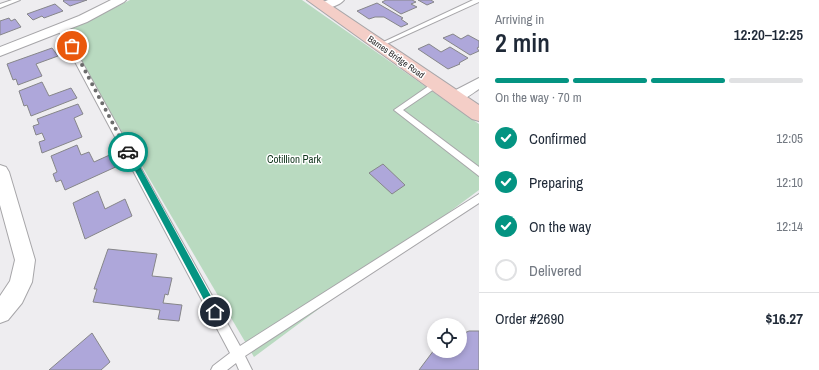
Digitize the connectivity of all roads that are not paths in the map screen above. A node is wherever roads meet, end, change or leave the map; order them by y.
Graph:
1 (17, 0) edge
2 (120, 0) edge
3 (338, 0) edge
4 (478, 0) edge
5 (318, 3) edge
6 (0, 6) edge
7 (60, 28) junction
8 (380, 45) junction
9 (0, 52) edge
10 (479, 83) edge
11 (436, 85) junction
12 (455, 97) junction
13 (479, 114) edge
14 (0, 172) edge
15 (479, 172) edge
16 (479, 198) edge
17 (0, 312) edge
18 (238, 354) junction
19 (217, 370) edge
20 (246, 370) edge

1 - 6 lane
2 - 7 street
3 - 5 street
4 - 8 lane
5 - 8 street, Barnes Bridge Road
7 - 9 street
7 - 18 lane
8 - 11 street, Barnes Bridge Road
10 - 12 street
11 - 12 street, Barnes Bridge Road
11 - 15 lane
12 - 13 street, Barnes Bridge Road
14 - 17 street
16 - 18 lane
18 - 19 lane
18 - 20 lane

